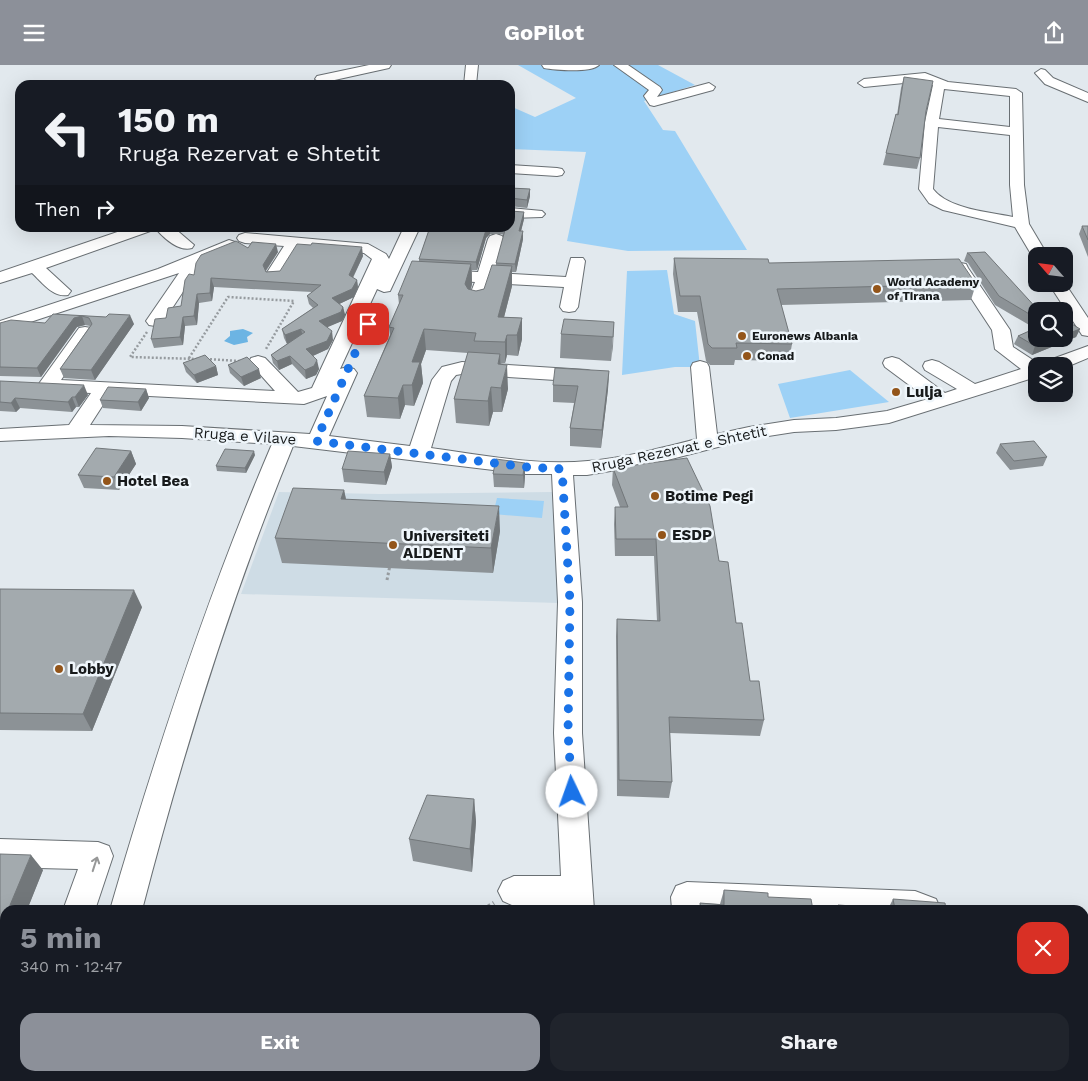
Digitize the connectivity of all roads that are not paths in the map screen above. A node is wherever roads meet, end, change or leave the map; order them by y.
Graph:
1 (385, 65) edge
2 (472, 65) edge
3 (548, 65) edge
4 (593, 65) edge
5 (620, 65) edge
6 (1041, 73) dead end
7 (321, 79) dead end
8 (470, 80) edge
9 (864, 83) dead end
10 (946, 85) junction
11 (709, 87) dead end
12 (1088, 98) edge
13 (932, 122) junction
14 (1016, 132) junction
15 (515, 169) edge
16 (556, 172) dead end
17 (515, 213) edge
18 (538, 214) dead end
19 (1021, 224) junction
20 (133, 232) edge
21 (169, 232) edge
22 (258, 232) edge
23 (410, 232) edge
24 (245, 238) junction
25 (496, 239) dead end
26 (295, 241) junction
27 (186, 245) dead end
28 (1035, 247) edge
29 (378, 253) junction
30 (401, 253) junction
31 (196, 259) junction
32 (577, 261) dead end
33 (34, 266) junction
34 (943, 267) edge
35 (274, 274) edge
36 (422, 275) edge
37 (485, 277) junction
38 (0, 278) edge
39 (574, 282) junction
40 (62, 291) dead end
41 (1063, 293) edge
42 (477, 304) edge
43 (569, 307) dead end
44 (155, 321) edge
45 (0, 327) edge
46 (1088, 331) edge
47 (86, 332) edge
48 (1088, 352) edge
49 (1073, 358) edge
50 (258, 362) road end
51 (892, 363) dead end
52 (932, 366) dead end
53 (1028, 366) edge
54 (700, 367) dead end
55 (1028, 374) edge
56 (590, 376) edge
57 (103, 389) junction
58 (973, 391) junction
59 (292, 397) junction
60 (942, 400) junction
61 (76, 431) junction
62 (0, 435) edge
63 (285, 439) junction
64 (316, 441) junction
65 (708, 443) junction
66 (418, 455) junction
67 (562, 469) junction
68 (0, 853) edge
69 (514, 891) dead end
70 (578, 901) edge
71 (81, 905) edge
72 (127, 905) edge
73 (688, 905) edge
74 (889, 905) edge

1 - 7 street
2 - 8 street
3 - 4 street
5 - 11 street
6 - 12 street
9 - 10 street
10 - 13 street
10 - 14 street
13 - 14 street
13 - 19 street
14 - 19 street
15 - 16 street
17 - 18 street
19 - 28 street
20 - 33 street
21 - 27 street
22 - 24 street
23 - 30 street, Rruga e Vilave
24 - 26 street
24 - 31 street
25 - 37 street
26 - 29 street
26 - 35 street
29 - 30 street
29 - 59 street
30 - 64 street, Rruga e Vilave
31 - 44 street
31 - 45 street
32 - 39 street
33 - 38 street
33 - 40 street
34 - 53 street
36 - 37 street
37 - 39 street
37 - 42 street
39 - 43 street
41 - 46 street
47 - 57 street
48 - 49 street
50 - 59 street
51 - 60 street
52 - 58 street
54 - 65 street
55 - 58 street, Rruga Rezervat e Shtetit
56 - 66 street
57 - 59 street
57 - 61 street
58 - 60 street, Rruga Rezervat e Shtetit
60 - 65 street, Rruga Rezervat e Shtetit
61 - 62 street, Rruga e Vilave
61 - 63 street, Rruga e Vilave
63 - 64 street, Rruga e Vilave
63 - 72 street
64 - 66 street, Rruga Rezervat e Shtetit
65 - 67 street, Rruga Rezervat e Shtetit
66 - 67 street, Rruga Rezervat e Shtetit
67 - 70 street
71 -> 68 street
69 - 70 street
73 - 74 street

